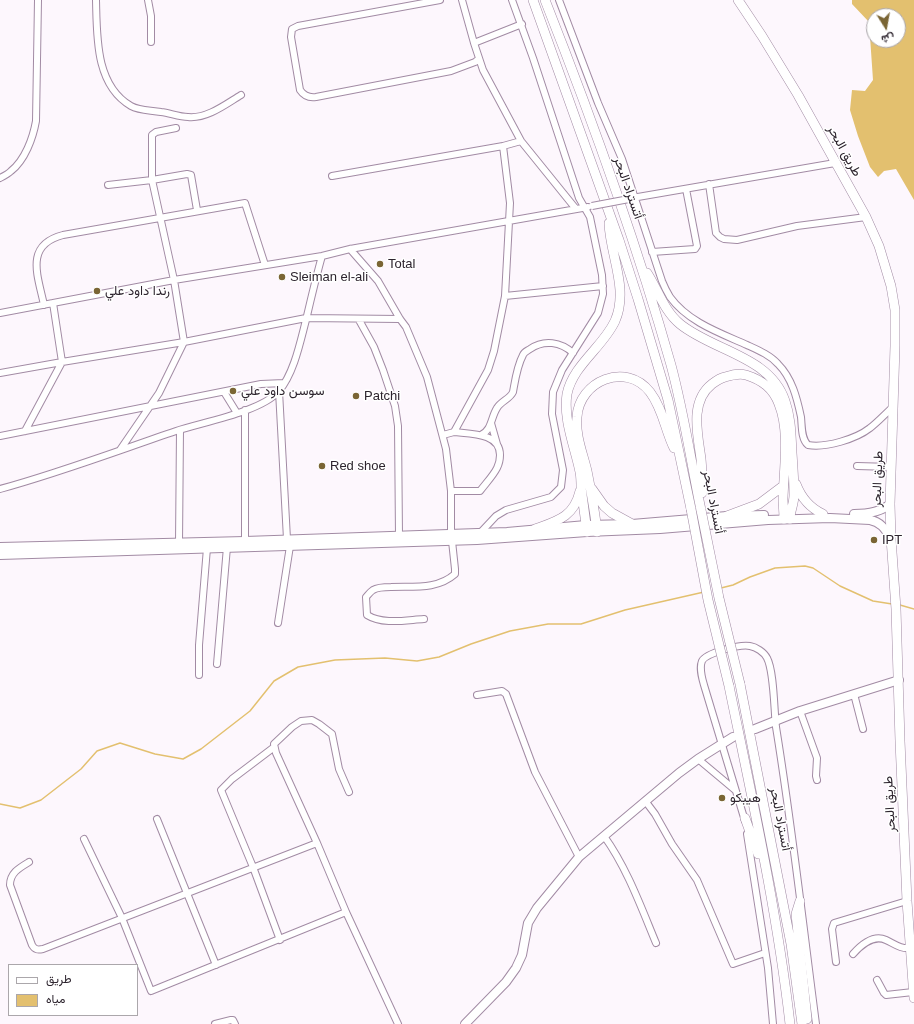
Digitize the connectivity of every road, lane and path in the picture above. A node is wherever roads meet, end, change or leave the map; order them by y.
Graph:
1 (38, 0) edge
2 (96, 0) edge
3 (148, 0) edge
4 (440, 0) edge
5 (462, 0) edge
6 (512, 0) edge
7 (533, 0) edge
8 (545, 0) edge
9 (559, 0) edge
10 (738, 0) edge
11 (522, 24) junction
12 (152, 42) dead end
13 (474, 44) junction
14 (479, 59) junction
15 (241, 95) dead end
16 (176, 128) dead end
17 (521, 141) junction
18 (503, 146) junction
19 (835, 163) junction
20 (332, 176) dead end
21 (0, 178) edge
22 (152, 180) junction
23 (709, 184) junction
24 (108, 185) dead end
25 (686, 188) junction
26 (632, 198) junction
27 (585, 207) junction
28 (576, 209) junction
29 (197, 210) junction
30 (609, 213) junction
31 (161, 217) junction
32 (866, 217) junction
33 (510, 220) junction
34 (350, 249) junction
35 (652, 252) junction
36 (322, 256) junction
37 (640, 263) junction
38 (265, 265) junction
39 (174, 280) junction
40 (603, 286) junction
41 (505, 296) junction
42 (53, 303) junction
43 (44, 304) junction
44 (0, 313) edge
45 (306, 318) junction
46 (400, 319) junction
47 (359, 320) junction
48 (184, 342) junction
49 (573, 353) junction
50 (62, 362) junction
51 (0, 373) edge
52 (284, 383) junction
53 (279, 391) junction
54 (224, 392) junction
55 (152, 405) junction
56 (893, 407) junction
57 (245, 410) junction
58 (237, 413) junction
59 (491, 423) junction
60 (180, 430) junction
61 (26, 431) junction
62 (454, 432) junction
63 (443, 435) junction
64 (481, 435) junction
65 (0, 436) edge
66 (497, 444) junction
67 (120, 450) junction
68 (680, 458) junction
69 (857, 466) dead end
70 (892, 467) junction
71 (794, 477) junction
72 (784, 486) junction
73 (586, 487) junction
74 (0, 489) edge
75 (451, 491) junction
76 (890, 504) junction
77 (700, 506) junction
78 (823, 514) junction
79 (727, 516) junction
80 (787, 517) junction
81 (632, 524) junction
82 (586, 528) junction
83 (596, 528) junction
84 (535, 529) junction
85 (481, 532) junction
86 (399, 536) junction
87 (452, 537) junction
88 (891, 538) junction
89 (245, 541) junction
90 (288, 542) junction
91 (179, 543) junction
92 (0, 547) edge
93 (227, 547) junction
94 (207, 548) junction
95 (0, 555) edge
96 (424, 620) dead end
97 (278, 623) dead end
98 (217, 664) dead end
99 (199, 675) dead end
100 (899, 680) junction
101 (854, 694) junction
102 (477, 695) dead end
103 (800, 711) junction
104 (776, 721) junction
105 (755, 729) dead end
106 (863, 730) dead end
107 (733, 738) dead end
108 (721, 744) junction
109 (273, 748) junction
110 (698, 759) junction
111 (817, 780) dead end
112 (735, 790) junction
113 (349, 792) dead end
114 (646, 802) junction
115 (745, 818) junction
116 (157, 820) dead end
117 (604, 836) junction
118 (84, 839) dead end
119 (317, 843) junction
120 (579, 857) junction
121 (29, 862) dead end
122 (253, 867) junction
123 (768, 883) junction
124 (187, 892) junction
125 (800, 901) junction
126 (907, 901) junction
127 (346, 912) junction
128 (122, 918) junction
129 (911, 920) edge
130 (280, 940) junction
131 (656, 943) dead end
132 (910, 948) junction
133 (766, 954) junction
134 (853, 954) dead end
135 (836, 962) dead end
136 (216, 965) junction
137 (877, 980) dead end
138 (914, 995) edge
139 (215, 1024) edge
140 (235, 1024) edge
141 (398, 1024) edge
142 (464, 1024) edge
143 (773, 1024) edge
144 (790, 1024) edge
145 (802, 1024) edge
146 (808, 1024) edge
147 (816, 1024) edge

1 - 21 street
2 - 15 street
3 - 12 street
4 - 14 street
5 - 13 street
6 - 11 street
7 - 30 highway, أتستراد البحر
8 - 37 highway, أتستراد البحر
9 - 26 street
10 - 19 highway, طريق البحر
11 - 13 street
11 - 27 street
13 - 14 street
14 - 17 street
16 - 22 street
17 - 18 street
17 - 28 street
18 - 20 street
18 - 33 street
19 - 23 street
19 - 32 highway, طريق البحر
22 - 24 street
22 - 29 street
22 - 31 street
23 - 25 street
23 - 32 street
25 - 26 street
25 - 35 street
26 - 27 street, bridge
26 - 35 street
27 - 28 street
27 - 40 street
28 - 33 street
29 - 31 street
29 - 38 street
30 - 68 highway, أتستراد البحر
30 - 73 highway
31 - 39 street
31 - 43 street
32 - 56 highway, طريق البحر
33 - 34 street
33 - 41 street
34 - 36 street
34 - 46 street
35 - 56 street
36 - 38 street
36 - 45 street
37 - 71 highway
37 - 77 highway, أتستراد البحر
38 - 39 street
39 - 42 street
39 - 48 street
40 - 41 street
40 - 49 street
41 - 62 street
42 - 43 street
42 - 50 street
43 - 44 street
45 - 47 street
45 - 48 street
45 - 52 street
46 - 47 street
46 - 63 street
47 - 86 street
48 - 50 street
48 - 55 street
49 - 59 street
49 - 85 street
50 - 51 street
50 - 61 street
52 - 53 street
52 - 54 street
53 - 57 street
53 - 90 street
54 - 55 street
54 - 58 street
55 - 61 street
55 - 67 street
56 - 70 highway, طريق البحر
57 - 58 street
57 - 89 street
58 - 60 street
59 - 64 street
59 - 66 street
60 - 67 street
60 - 91 street
61 - 65 street
62 - 63 street
62 - 64 street
63 - 75 street
64 - 66 street
66 - 75 street
67 - 74 street
68 - 73 highway
68 - 123 highway, أتستراد البحر, bridge
69 - 70 street
70 - 76 highway, طريق البحر
71 - 78 highway
71 - 80 highway
72 - 77 highway
72 - 79 highway
72 - 80 highway
73 - 81 highway
73 - 82 highway
73 - 83 highway
73 - 84 highway
75 - 87 street
76 - 78 main road
76 - 88 highway, طريق البحر
77 - 145 highway, أتستراد البحر, bridge
78 - 80 main road
79 - 80 main road
79 - 81 main road
80 - 83 main road
80 - 88 main road
81 - 83 main road
82 - 83 main road
82 - 84 main road
82 - 87 main road
84 - 85 main road
85 - 87 main road
86 - 87 main road
86 - 90 main road
87 - 90 main road
87 - 96 street
88 - 100 highway, طريق البحر
89 - 90 main road
89 - 91 main road
90 - 93 main road
90 - 97 street
91 - 92 main road
93 - 94 main road
93 - 98 street
94 - 95 main road
94 - 99 street
100 - 101 main road
100 - 126 highway, طريق البحر
101 - 103 main road
101 - 106 street
102 - 120 street
103 - 104 main road
103 - 111 street
104 - 105 main road
104 - 108 street
104 - 125 street
107 - 108 main road
108 - 110 main road
108 - 112 street
109 - 113 street
109 - 119 street
109 - 122 street
110 - 112 street
110 - 114 main road
112 - 115 street
114 - 117 main road
114 - 133 street
115 - 123 highway
115 - 133 street
116 - 124 street
117 - 120 main road
117 - 131 street
118 - 128 street
119 - 122 street
119 - 127 street
120 - 142 main road
121 - 128 street
122 - 124 street
122 - 130 street
123 - 144 highway, أتستراد البحر
124 - 128 street
124 - 136 street
125 - 146 highway
125 - 147 street
126 - 129 highway, طريق البحر
126 - 135 street
127 - 130 street
127 - 141 street
128 - 136 street
129 - 132 highway, طريق البحر
130 - 136 street
132 - 134 street
132 - 138 highway, طريق البحر
133 - 143 street
137 - 138 street
139 - 140 street

